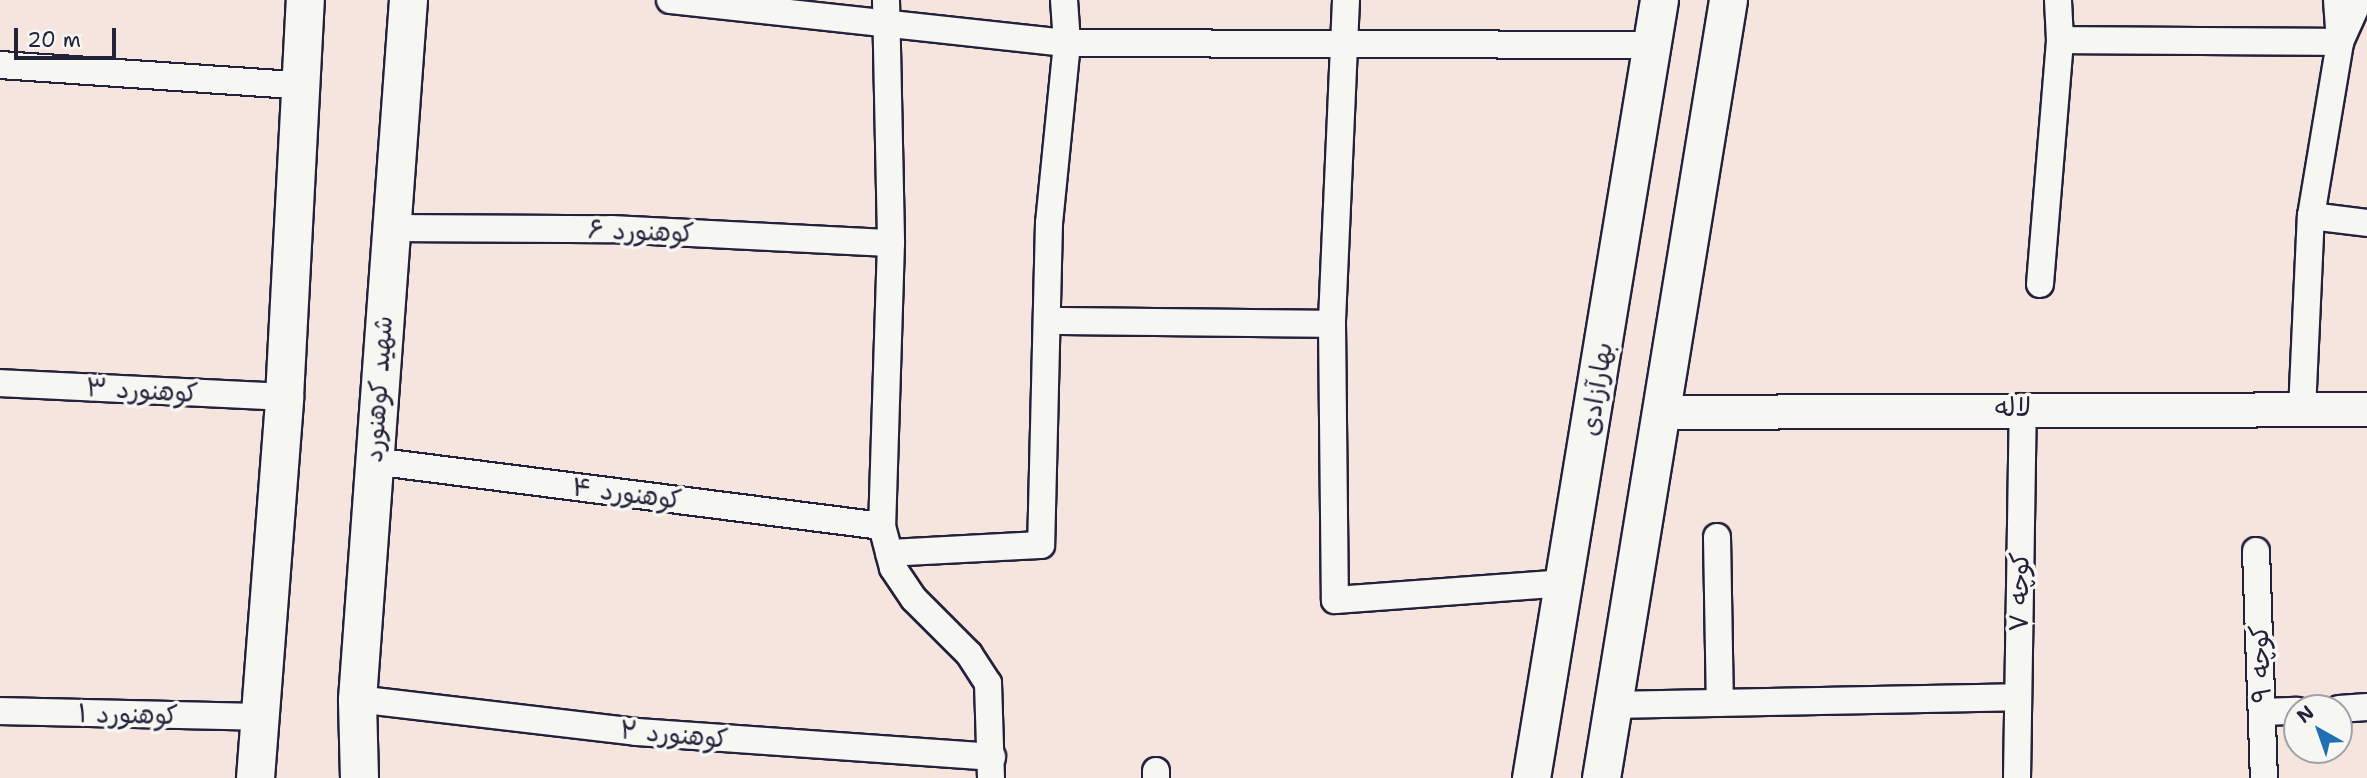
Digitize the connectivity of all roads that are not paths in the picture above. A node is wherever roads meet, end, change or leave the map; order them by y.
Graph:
1 (304, 0) edge
2 (408, 0) edge
3 (670, 0) edge
4 (1064, 0) edge
5 (1346, 0) edge
6 (1659, 0) edge
7 (1728, 0) edge
8 (2058, 0) edge
9 (2337, 0) edge
10 (2359, 0) edge
11 (886, 13) edge
12 (1343, 40) junction
13 (2060, 40) junction
14 (2340, 42) junction
15 (1068, 43) junction
16 (1650, 45) junction
17 (0, 65) edge
18 (297, 85) junction
19 (2311, 216) junction
20 (2367, 223) edge
21 (390, 228) junction
22 (891, 243) junction
23 (2040, 285) dead end
24 (1050, 320) junction
25 (1332, 324) junction
26 (0, 383) edge
27 (284, 397) junction
28 (2023, 407) junction
29 (2367, 409) edge
30 (2302, 411) junction
31 (1660, 412) junction
32 (373, 461) junction
33 (882, 526) junction
34 (1717, 537) dead end
35 (2256, 551) dead end
36 (888, 553) junction
37 (1566, 583) junction
38 (2017, 697) junction
39 (357, 699) junction
40 (1720, 703) junction
41 (1610, 705) junction
42 (0, 711) edge
43 (2283, 711) edge
44 (2262, 712) junction
45 (257, 717) junction
46 (991, 767) edge
47 (255, 778) edge
48 (359, 778) edge
49 (1531, 778) edge
50 (1601, 778) edge
51 (2017, 778) edge
52 (2264, 778) edge

1 - 18 main road
2 - 21 main road, شهید کوهنورد
3 - 11 street
4 - 15 street
5 - 12 street
6 - 16 main road, بهارآزادی
7 - 31 main road
8 - 13 street
9 - 14 street
10 - 14 street
11 - 15 street
11 - 22 street
12 - 15 street
12 - 16 street
12 - 25 street
13 - 14 street
13 - 23 street
14 - 19 street
15 - 24 street
16 - 37 main road, بهارآزادی
17 - 18 street
18 - 27 main road
19 - 20 street
19 - 30 street
21 - 22 street, کوهنورد ۶
21 - 32 main road, شهید کوهنورد
22 - 33 street
24 - 25 street
24 - 36 street
25 - 37 street
26 - 27 street, کوهنورد ۳
27 - 45 main road
28 - 30 street, لاله
28 - 31 street, لاله
28 - 38 street, کوچه ۷
29 - 30 street, لاله
31 - 41 main road
32 - 33 street, کوهنورد ۴
32 - 39 main road, شهید کوهنورد
33 - 36 street
34 - 40 street
35 - 44 street, کوچه ۹
36 - 46 street
37 - 49 main road, بهارآزادی
38 - 40 street
38 - 51 street, کوچه ۷
39 - 46 street, کوهنورد ۲
39 - 48 main road, شهید کوهنورد
40 - 41 street
41 - 50 main road
42 - 45 street, کوهنورد ۱
43 - 44 street
44 - 52 street, کوچه ۹
45 - 47 main road

